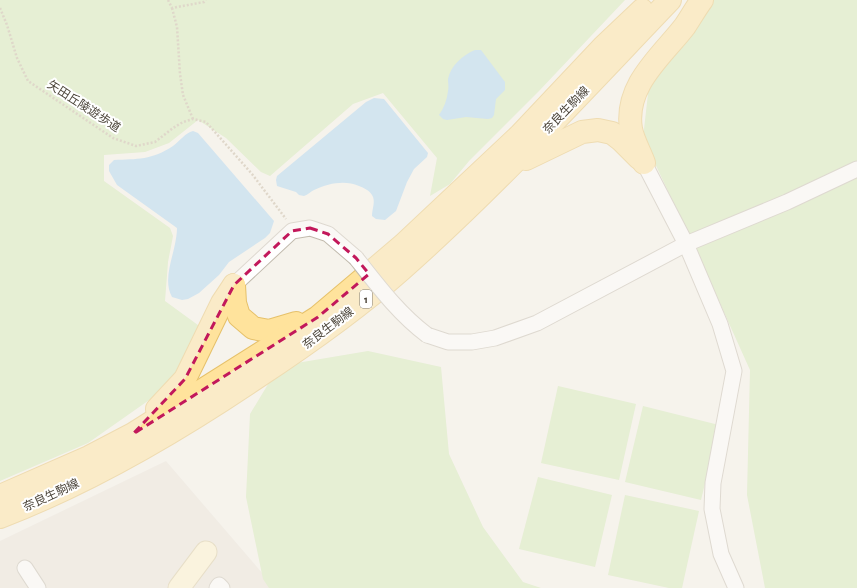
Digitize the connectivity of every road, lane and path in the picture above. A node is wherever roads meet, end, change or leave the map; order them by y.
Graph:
1 (168, 0) edge
2 (206, 0) edge
3 (652, 0) edge
4 (670, 0) edge
5 (702, 0) edge
6 (0, 8) edge
7 (172, 8) junction
8 (193, 119) junction
9 (644, 163) junction
10 (511, 167) junction
11 (857, 169) edge
12 (292, 231) junction
13 (686, 244) junction
14 (234, 285) junction
15 (318, 317) junction
16 (132, 434) junction
17 (0, 496) edge
18 (0, 517) edge
19 (206, 552) dead end
20 (25, 568) dead end
21 (38, 588) edge
22 (179, 588) edge
23 (217, 588) edge
24 (222, 588) edge
25 (736, 588) edge

1 - 7 path
2 - 7 path
3 - 15 main road, 奈良生駒線 / 1
4 - 10 main road, 奈良生駒線 / 1
5 - 9 main road
6 - 8 path, 矢田丘陵遊歩道
7 - 8 path
8 - 12 path
9 - 10 main road
9 - 13 street
10 - 18 main road, 奈良生駒線 / 1
11 - 13 street
12 - 13 street, bridge
12 - 14 street
13 - 25 street
14 - 15 main road
14 - 16 main road
15 - 16 main road, 奈良生駒線 / 1
16 - 17 main road, 奈良生駒線 / 1
19 - 22 street
20 - 21 street
23 - 24 street

